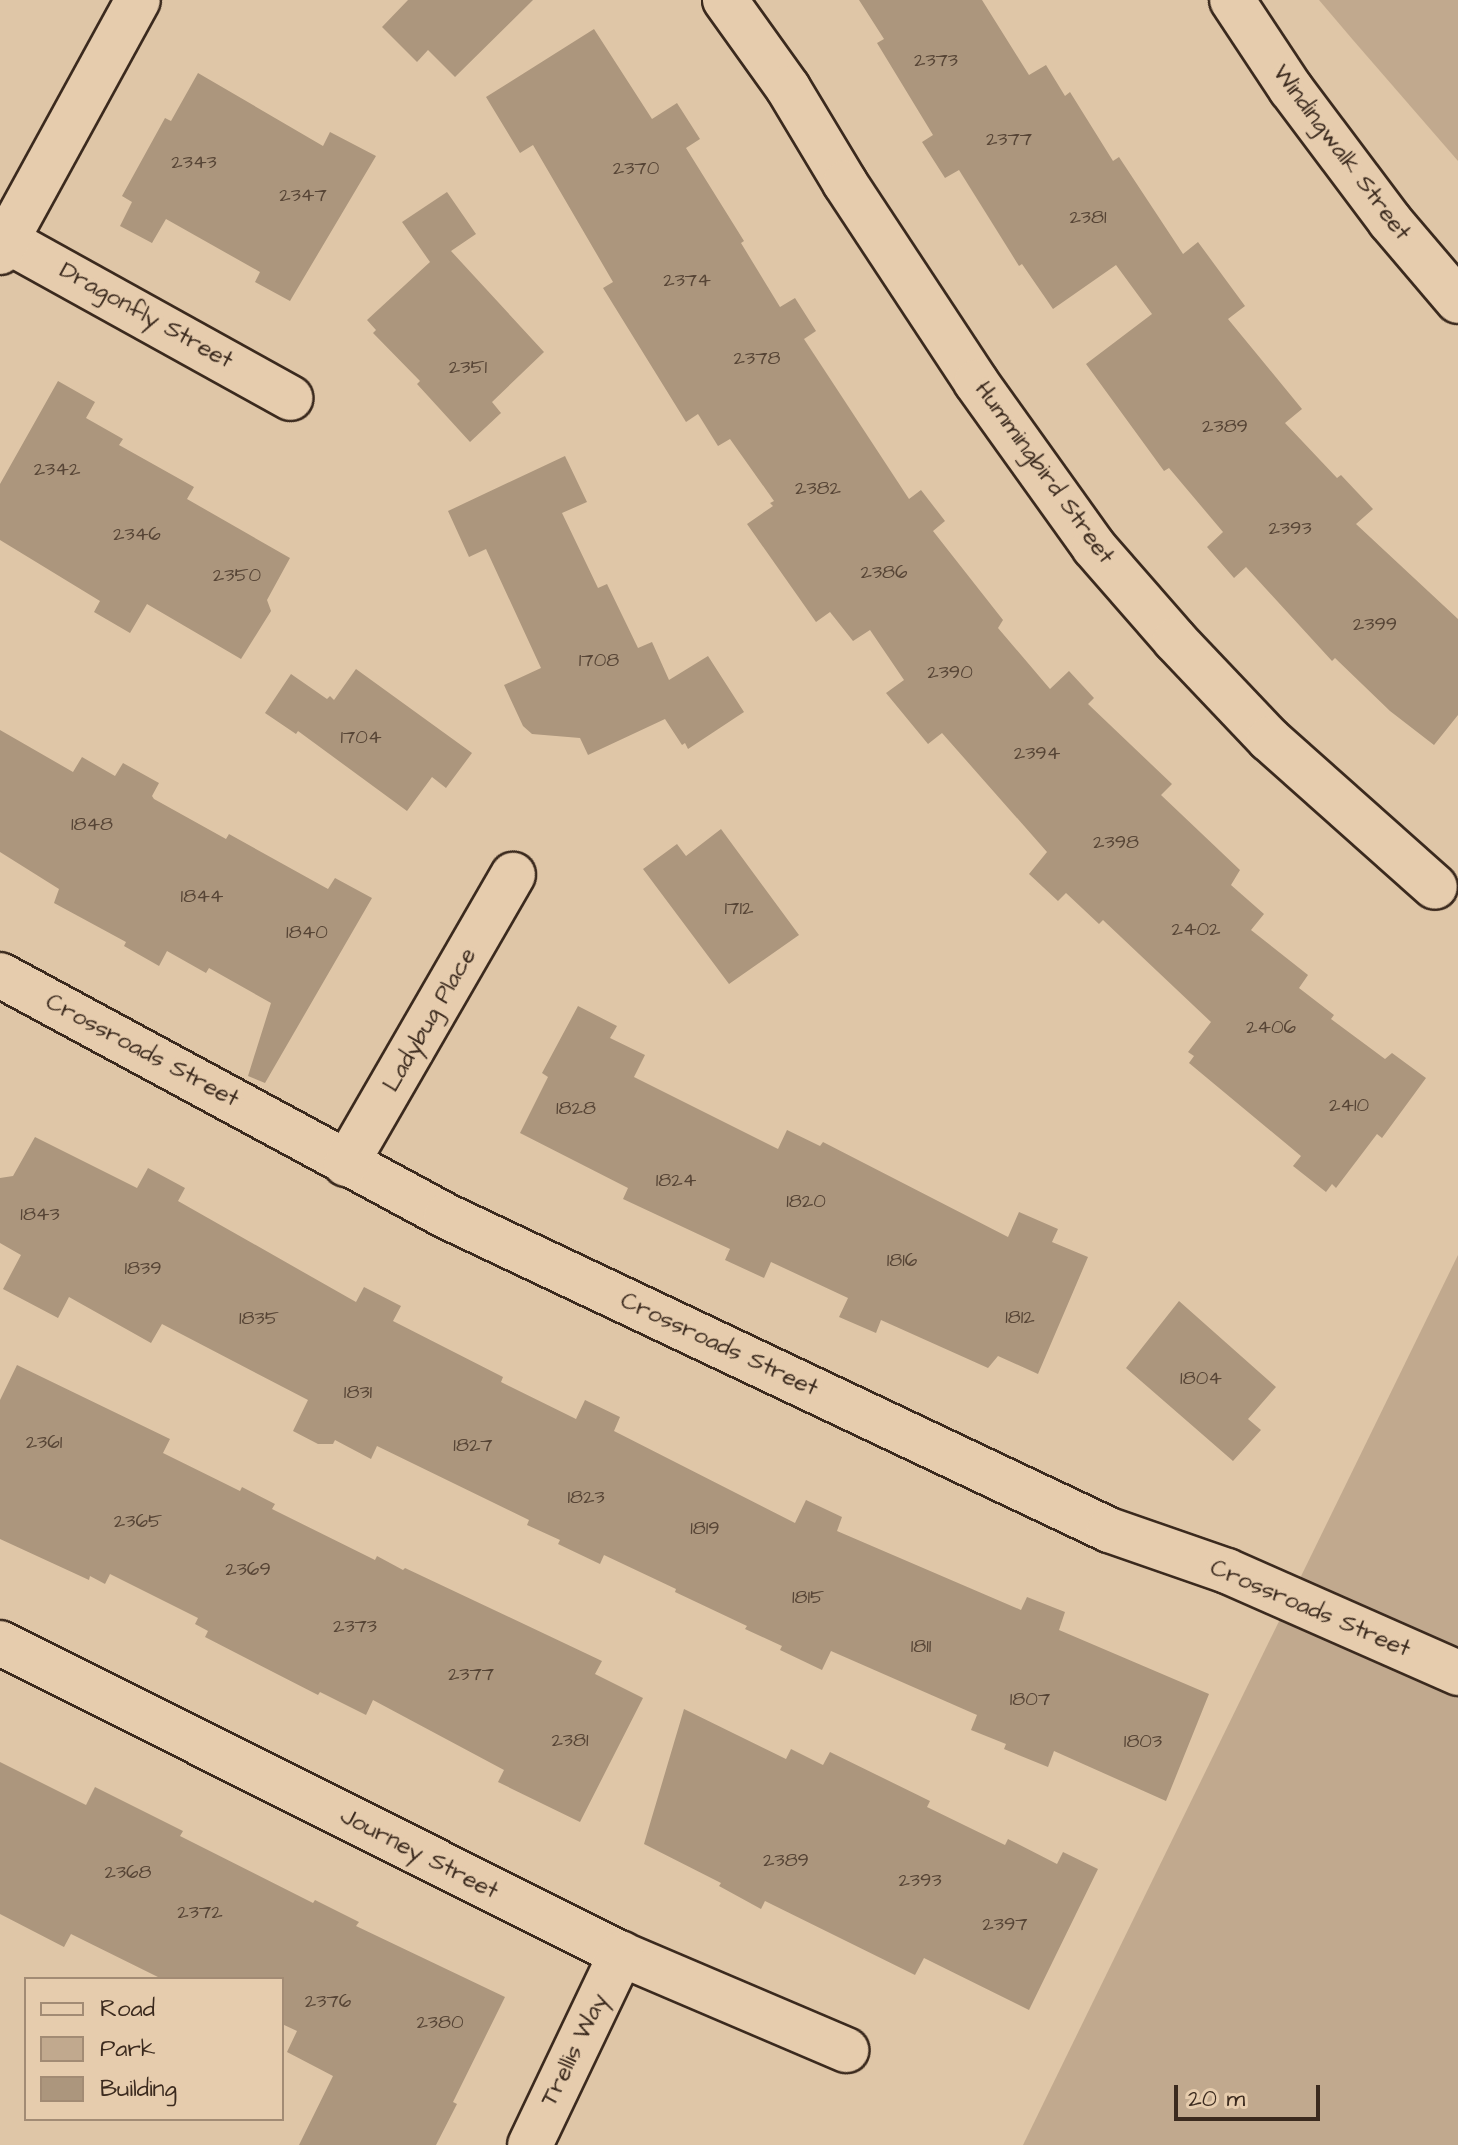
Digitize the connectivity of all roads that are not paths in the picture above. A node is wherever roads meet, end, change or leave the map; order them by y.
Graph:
1 (138, 0) edge
2 (725, 0) edge
3 (1232, 0) edge
4 (3, 243) edge
5 (1458, 301) edge
6 (290, 398) dead end
7 (513, 875) dead end
8 (1435, 887) dead end
9 (0, 975) edge
10 (346, 1164) junction
11 (0, 1643) edge
12 (1458, 1673) edge
13 (621, 1954) junction
14 (846, 2050) dead end
15 (530, 2145) edge

1 - 4 street
2 - 8 street, Hummingbird Street
3 - 5 street, Windingwalk Street
4 - 6 street, Dragonfly Street
7 - 10 street, Ladybug Place
9 - 10 street, Crossroads Street
10 - 12 street, Crossroads Street
11 - 13 street, Journey Street
13 - 14 street, Journey Street
13 - 15 street, Trellis Way

